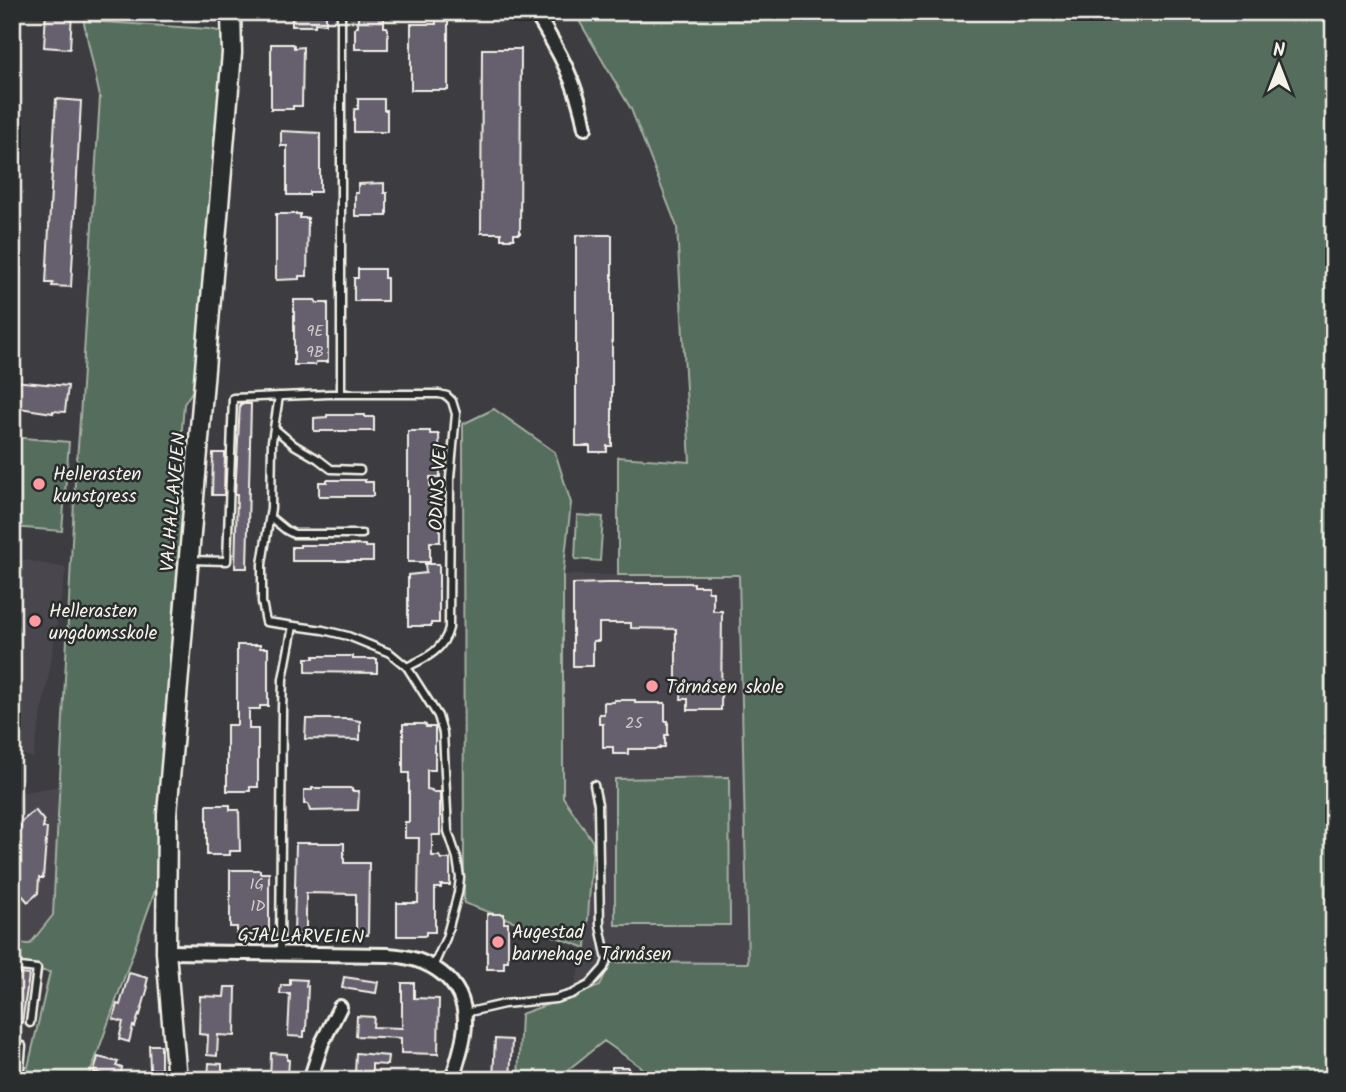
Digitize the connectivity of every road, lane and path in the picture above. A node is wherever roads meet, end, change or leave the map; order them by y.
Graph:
1 (231, 12) edge
2 (341, 12) edge
3 (535, 12) edge
4 (585, 128) dead end
5 (341, 394) junction
6 (279, 396) junction
7 (274, 428) junction
8 (360, 470) dead end
9 (270, 517) junction
10 (362, 534) dead end
11 (188, 560) junction
12 (293, 626) junction
13 (407, 667) junction
14 (594, 785) dead end
15 (166, 952) junction
16 (280, 954) junction
17 (12, 965) edge
18 (433, 967) junction
19 (340, 1007) dead end
20 (465, 1013) junction
21 (30, 1023) dead end
22 (22, 1046) dead end
23 (19, 1080) edge
24 (177, 1080) edge
25 (310, 1080) edge
26 (452, 1080) edge

1 - 11 street, VALHALLAVEIEN
2 - 5 lane
3 - 4 street
5 - 6 lane, ODINS VEI
5 - 13 lane, ODINS VEI
6 - 7 lane
6 - 11 lane, ODINS VEI
7 - 8 lane
7 - 9 lane
9 - 10 lane
9 - 12 lane
11 - 15 street, VALHALLAVEIEN
12 - 13 lane
12 - 16 lane
13 - 18 lane
14 - 20 lane
15 - 16 street, GJALLARVEIEN
15 - 24 street, VALHALLAVEIEN
16 - 18 street, GJALLARVEIEN
17 - 21 lane
18 - 20 street, GJALLARVEIEN
19 - 25 street
20 - 26 street
22 - 23 lane

